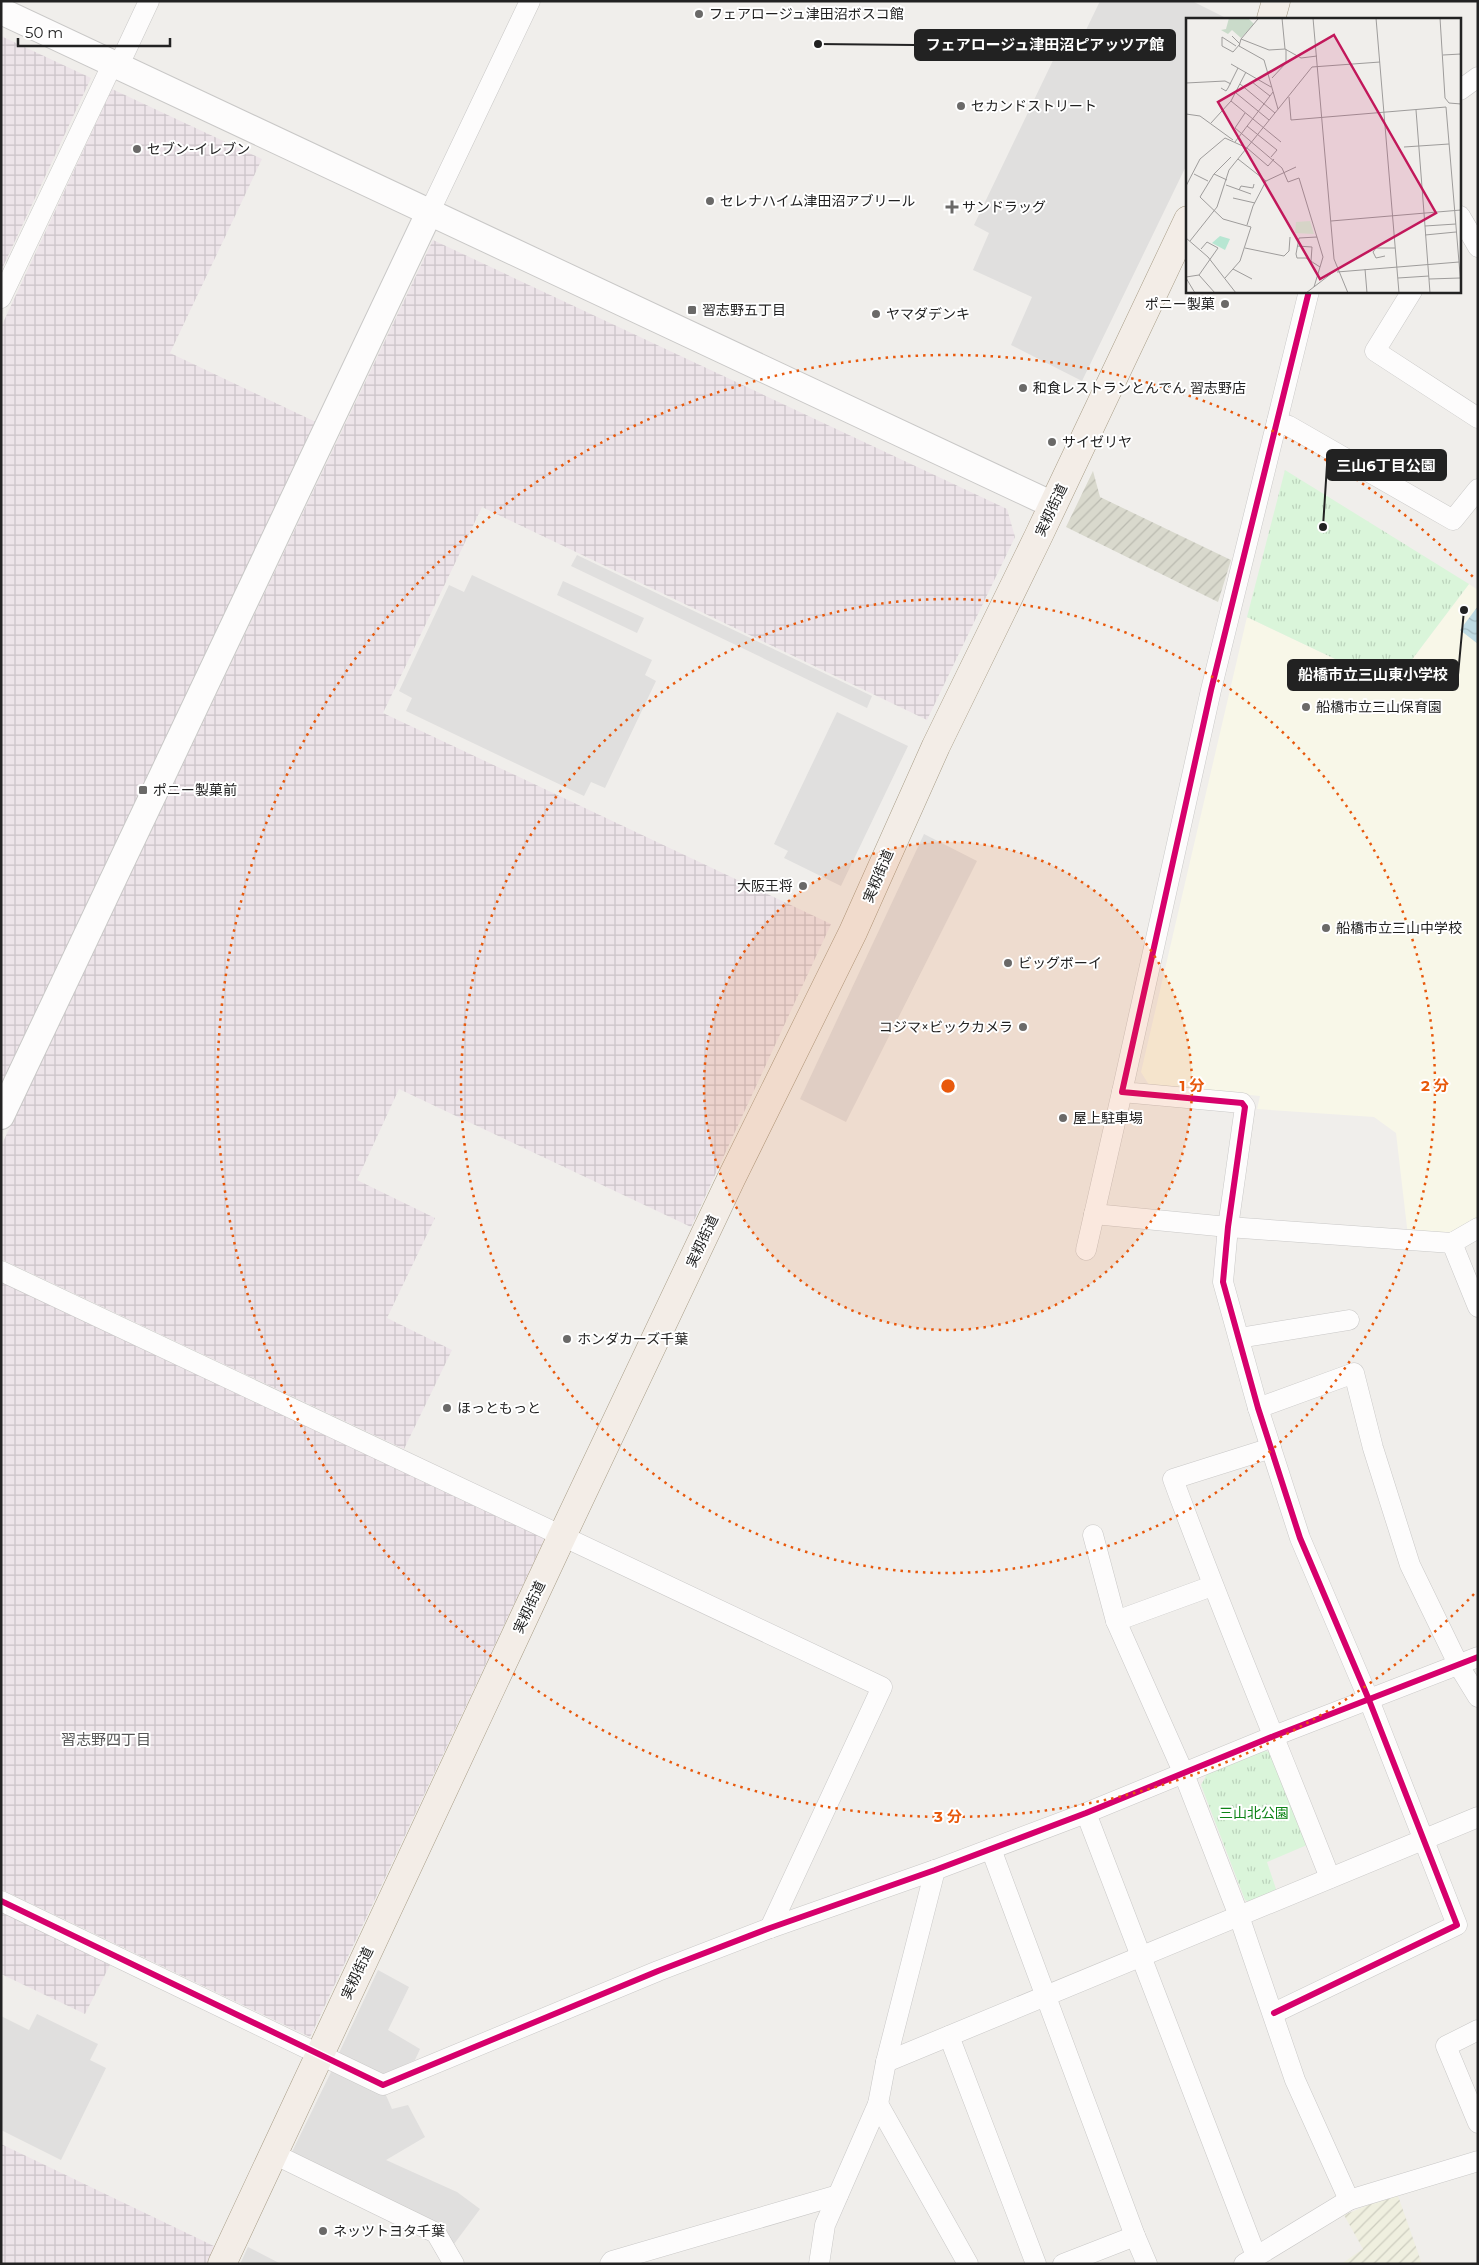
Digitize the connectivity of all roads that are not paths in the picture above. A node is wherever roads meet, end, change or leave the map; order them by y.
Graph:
1 (149, 1) edge
2 (530, 1) edge
3 (1276, 1) edge
4 (1, 11) edge
5 (1271, 18) edge
6 (115, 66) junction
7 (1478, 77) edge
8 (1462, 89) edge
9 (429, 213) junction
10 (1462, 223) edge
11 (1186, 224) edge
12 (1478, 247) edge
13 (1309, 292) edge
14 (1411, 292) edge
15 (1, 298) edge
16 (1478, 418) edge
17 (1277, 422) junction
18 (1478, 489) edge
19 (1053, 505) junction
20 (1122, 1092) junction
21 (1, 1116) edge
22 (1094, 1214) junction
23 (1228, 1227) junction
24 (1478, 1228) edge
25 (1452, 1243) junction
26 (1086, 1250) dead end
27 (1, 1271) edge
28 (1478, 1307) edge
29 (1349, 1320) dead end
30 (1239, 1338) junction
31 (1258, 1408) junction
32 (1271, 1448) junction
33 (1093, 1535) dead end
34 (562, 1536) junction
35 (1212, 1586) junction
36 (1116, 1621) junction
37 (1478, 1657) edge
38 (1458, 1666) junction
39 (1478, 1697) edge
40 (1369, 1700) junction
41 (1274, 1736) junction
42 (1184, 1774) junction
43 (1086, 1813) junction
44 (1478, 1817) edge
45 (1425, 1839) junction
46 (991, 1849) junction
47 (935, 1870) junction
48 (1330, 1878) junction
49 (1, 1901) edge
50 (1239, 1916) junction
51 (770, 1928) junction
52 (1139, 1957) junction
53 (1044, 1996) junction
54 (1274, 2013) junction
55 (1478, 2030) edge
56 (949, 2036) junction
57 (320, 2055) junction
58 (886, 2062) junction
59 (878, 2104) junction
60 (1478, 2123) edge
61 (274, 2154) junction
62 (1478, 2161) edge
63 (838, 2195) junction
64 (1349, 2200) junction
65 (1135, 2236) junction
66 (1250, 2260) edge
67 (222, 2264) edge
68 (454, 2264) edge
69 (610, 2264) edge
70 (819, 2264) edge
71 (968, 2264) edge
72 (1036, 2264) edge
73 (1063, 2264) edge
74 (1148, 2264) edge

1 - 6 street
2 - 9 street
3 - 5 main road
4 - 6 street
6 - 9 street
6 - 15 street
7 - 8 street
9 - 19 street
9 - 21 street
10 - 12 street
11 - 19 main road, 実籾街道
13 - 17 street
14 - 16 street
17 - 18 street
17 - 20 street
19 - 34 main road, 実籾街道
20 - 22 street
20 - 23 street
22 - 23 street
22 - 26 street
23 - 25 street
23 - 30 street
24 - 25 street
25 - 28 street
27 - 34 street
29 - 30 street
30 - 31 street
31 - 32 street
31 - 38 street
32 - 35 street
32 - 40 street
33 - 36 street
34 - 51 street
34 - 57 main road, 実籾街道
35 - 36 street
35 - 41 street
36 - 42 street
37 - 38 street
38 - 39 street
38 - 40 street
40 - 41 street
40 - 45 street
41 - 42 street
41 - 48 street
42 - 43 street
42 - 50 street
43 - 46 street
43 - 52 street
44 - 45 street
45 - 48 street
45 - 54 street
46 - 47 street
46 - 53 street
47 - 51 street
47 - 58 street
48 - 50 street
49 - 57 street
50 - 52 street
50 - 54 street
51 - 57 street
52 - 53 street
52 - 66 street
53 - 56 street
53 - 65 street
54 - 64 street
55 - 60 street
56 - 58 street
56 - 72 street
57 - 61 main road, 実籾街道
58 - 59 street
59 - 63 street
59 - 71 street
61 - 67 main road, 実籾街道
61 - 68 street
62 - 64 street
63 - 69 street
63 - 70 street
64 - 66 street
65 - 73 street
65 - 74 street

